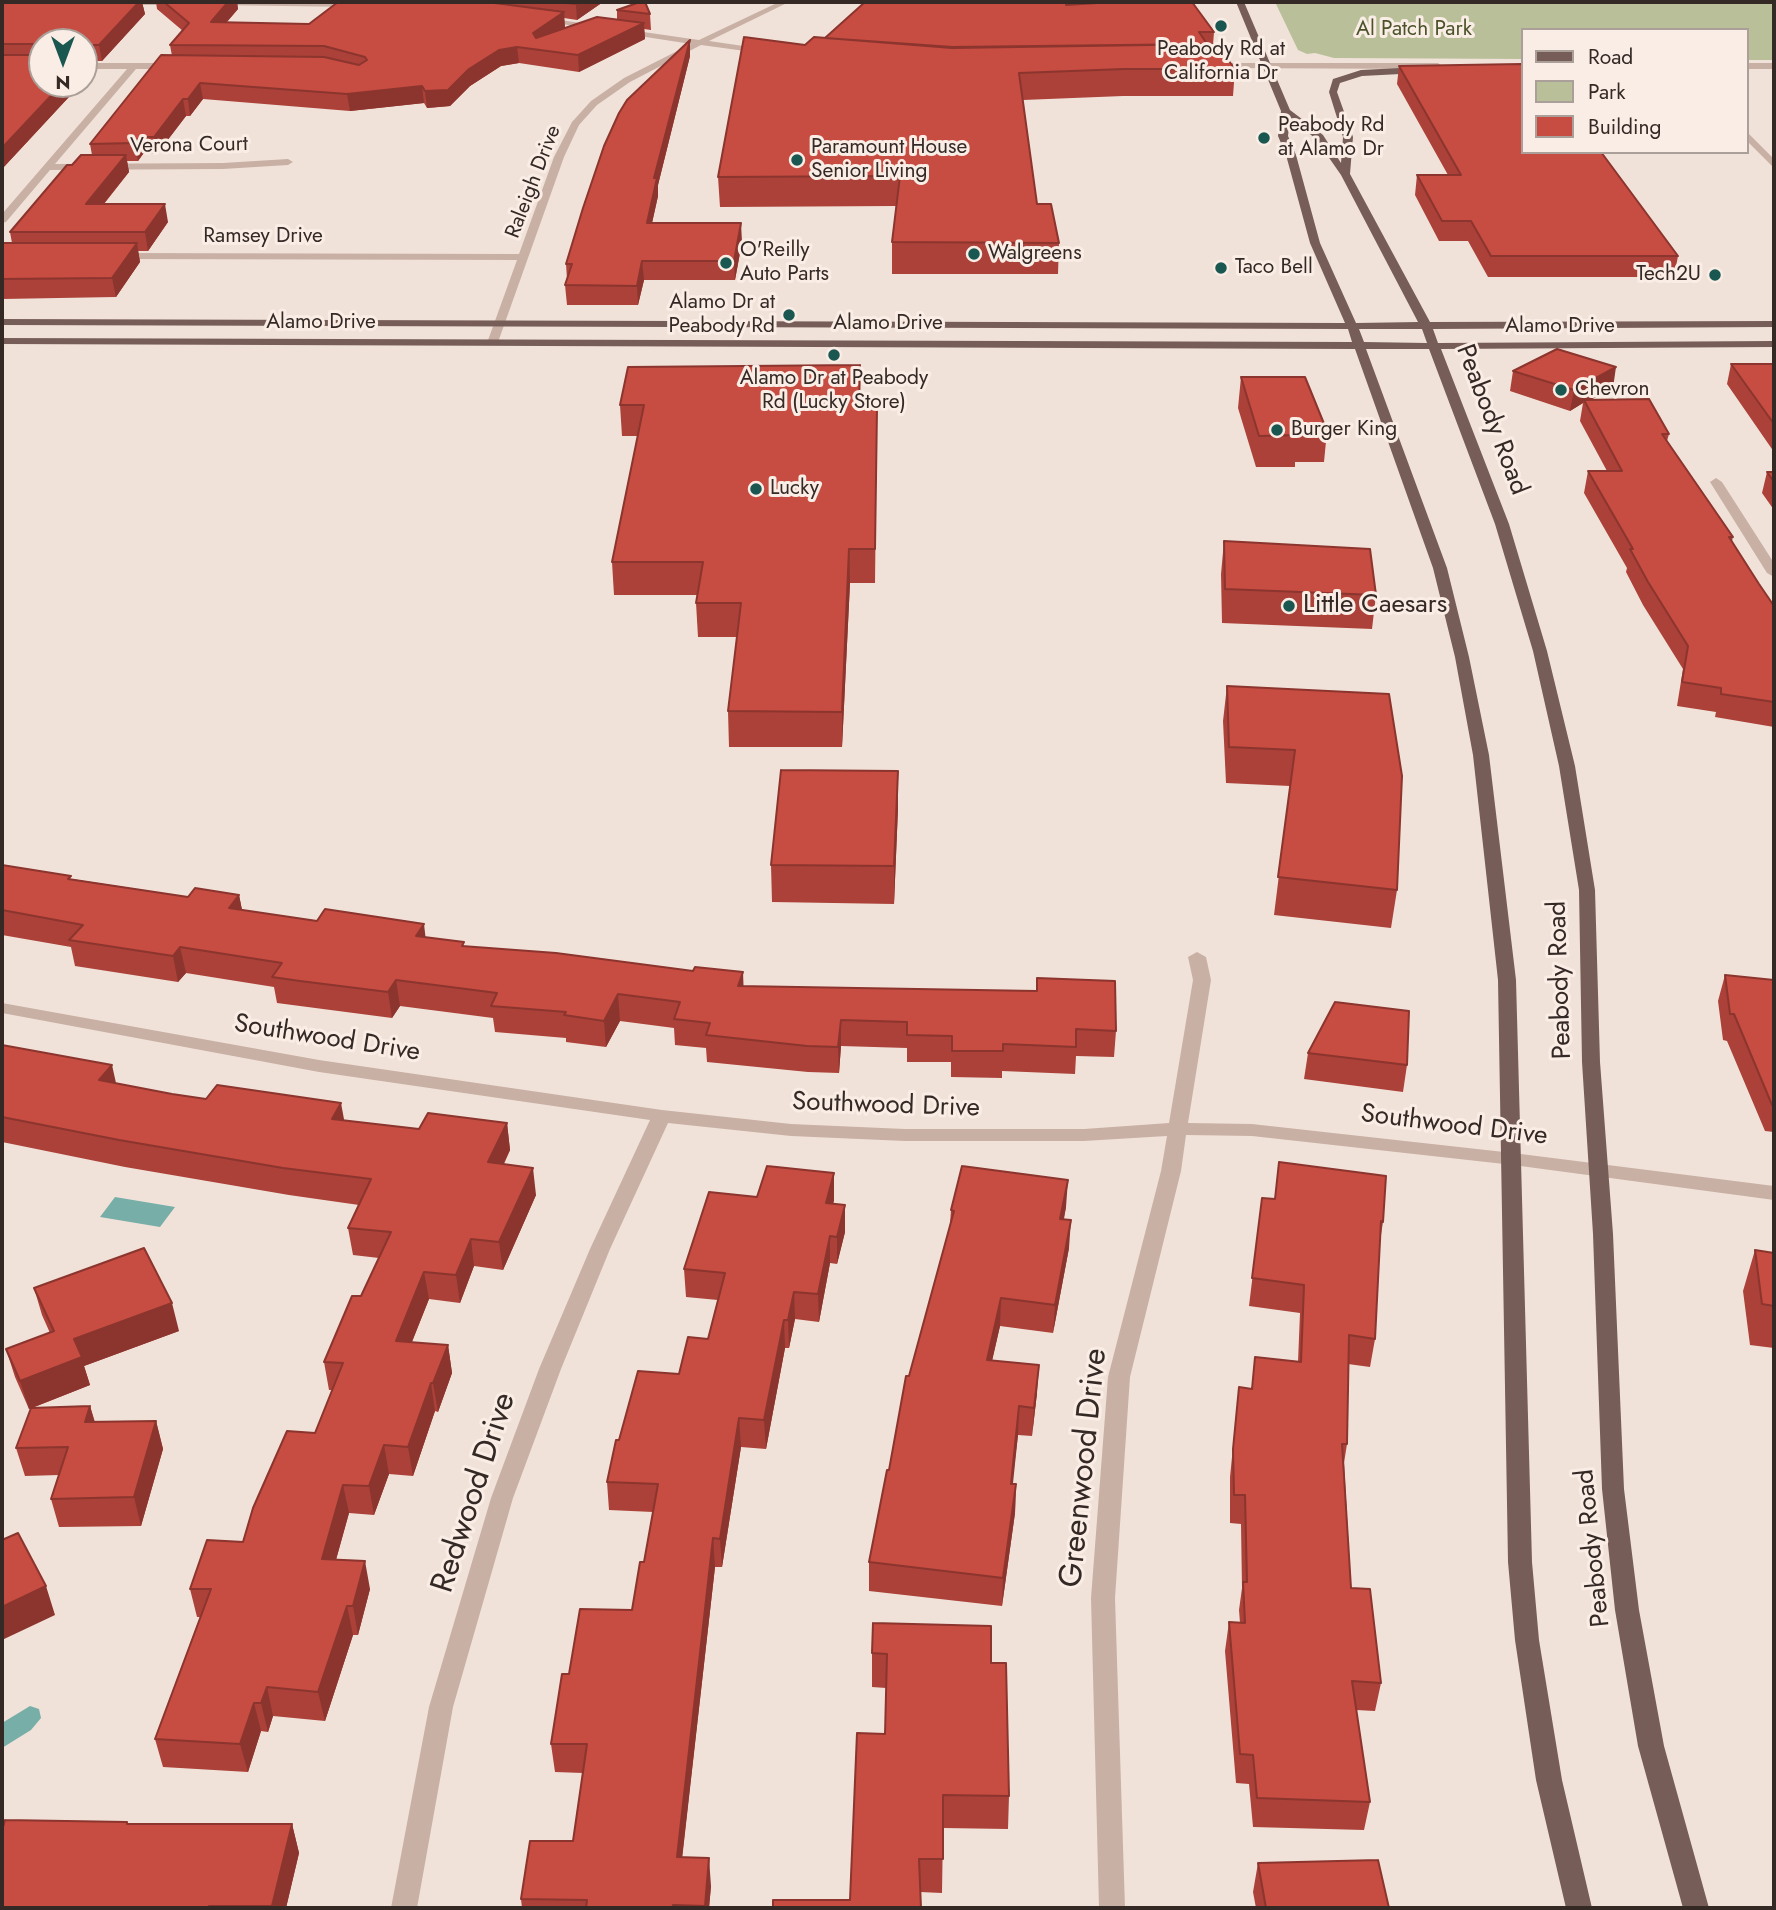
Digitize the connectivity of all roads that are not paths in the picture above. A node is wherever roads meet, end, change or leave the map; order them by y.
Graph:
1 (785, 2) edge
2 (1087, 2) edge
3 (1240, 2) edge
4 (109, 3) edge
5 (190, 3) edge
6 (204, 3) edge
7 (286, 3) edge
8 (363, 5) edge
9 (1040, 6) edge
10 (532, 17) edge
11 (700, 43) junction
12 (776, 54) edge
13 (1267, 65) junction
14 (98, 66) edge
15 (134, 66) junction
16 (188, 66) edge
17 (1202, 66) edge
18 (1748, 66) edge
19 (1774, 66) edge
20 (1454, 67) joint
21 (1286, 111) junction
22 (1748, 136) edge
23 (288, 162) dead end
24 (1774, 165) edge
25 (48, 167) junction
26 (1345, 174) junction
27 (2, 220) edge
28 (108, 256) edge
29 (524, 257) junction
30 (2, 322) edge
31 (500, 324) junction
32 (1774, 324) edge
33 (1352, 326) junction
34 (1426, 326) junction
35 (2, 341) edge
36 (494, 343) junction
37 (1774, 344) edge
38 (1357, 346) junction
39 (1433, 346) junction
40 (1716, 482) dead end
41 (1774, 573) edge
42 (1197, 957) dead end
43 (2, 1008) edge
44 (662, 1116) junction
45 (1178, 1129) junction
46 (1513, 1159) junction
47 (1599, 1170) junction
48 (1774, 1194) edge
49 (404, 1908) edge
50 (1112, 1908) edge
51 (1579, 1908) edge
52 (1696, 1908) edge

1 - 11 street, Raleigh Drive
2 - 9 street
3 - 13 main road, Peabody Road
4 - 5 street
6 - 7 street
7 - 8 street
10 - 11 street
11 - 12 street
11 - 29 street, Raleigh Drive
13 - 17 street
13 - 20 street
13 - 21 main road, Peabody Road
14 - 15 street
15 - 16 street
15 - 25 street
18 - 19 street
20 - 26 main road
21 - 26 main road, Peabody Road
21 - 33 main road, Peabody Road
22 - 24 street
23 - 25 street, Verona Court
25 - 27 street
26 - 34 main road, Peabody Road
28 - 29 street, Ramsey Drive
29 - 31 street, Raleigh Drive
30 - 31 main road, Alamo Drive
31 - 33 main road, Alamo Drive
31 - 36 street, Raleigh Drive
32 - 34 main road, Alamo Drive
33 - 34 main road, Alamo Drive
33 - 38 main road, Peabody Road
34 - 39 main road, Peabody Road
35 - 36 main road, Alamo Drive
36 - 38 main road, Alamo Drive
37 - 39 main road, Alamo Drive
38 - 39 main road, Alamo Drive
38 - 46 main road, Peabody Road
39 - 47 main road, Peabody Road
40 - 41 street
42 - 45 street, Greenwood Drive
43 - 44 street, Southwood Drive
44 - 45 street, Southwood Drive
44 - 49 street, Redwood Drive
45 - 46 street, Southwood Drive
45 - 50 street, Greenwood Drive
46 - 47 street, Southwood Drive
46 - 51 main road, Peabody Road
47 - 48 street, Southwood Drive
47 - 52 main road, Peabody Road

